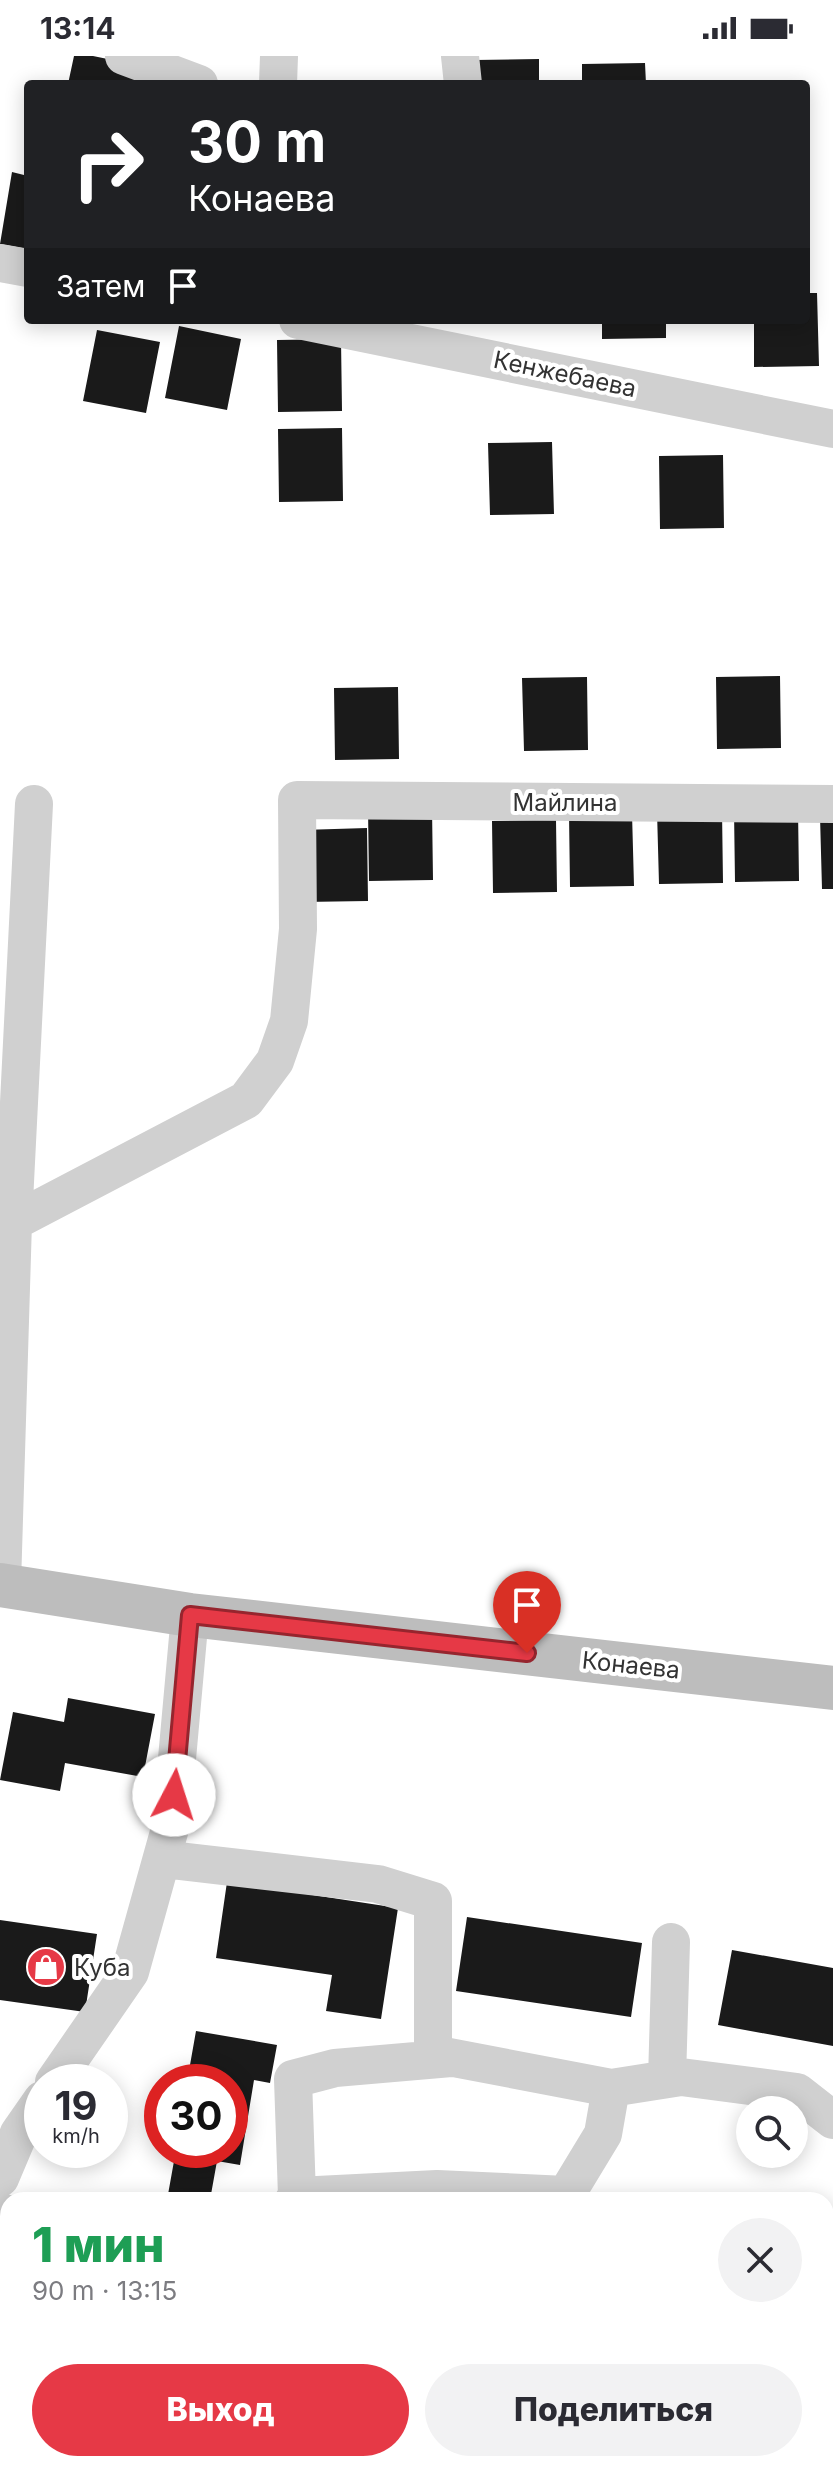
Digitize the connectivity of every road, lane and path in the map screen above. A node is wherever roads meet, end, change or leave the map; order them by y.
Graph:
1 (124, 56) edge
2 (279, 56) edge
3 (460, 56) edge
4 (188, 80) edge
5 (278, 80) edge
6 (463, 80) edge
7 (0, 263) edge
8 (24, 267) edge
9 (338, 324) edge
10 (437, 334) edge
11 (833, 429) edge
12 (34, 804) dead end
13 (833, 804) edge
14 (13, 1222) junction
15 (1, 1585) edge
16 (190, 1615) junction
17 (833, 1688) edge
18 (162, 1859) junction
19 (671, 1942) dead end
20 (451, 2058) junction
21 (66, 2064) edge
22 (667, 2079) junction
23 (611, 2088) junction
24 (833, 2120) edge
25 (24, 2126) edge
26 (0, 2178) edge
27 (295, 2192) edge
28 (390, 2192) edge
29 (502, 2192) edge
30 (568, 2192) edge

1 - 4 street
2 - 5 street
3 - 6 street
7 - 8 street
9 - 10 street, Кенжебаева
10 - 11 street, Кенжебаева
12 - 14 street
13 - 14 street, Майлина
14 - 15 street
15 - 16 main road, Конаева
16 - 17 main road, Конаева
16 - 18 street
18 - 20 street
18 - 21 street
19 - 22 street
20 - 23 street
20 - 27 street
22 - 23 street
22 - 24 street
23 - 30 street
25 - 26 street
28 - 29 street

